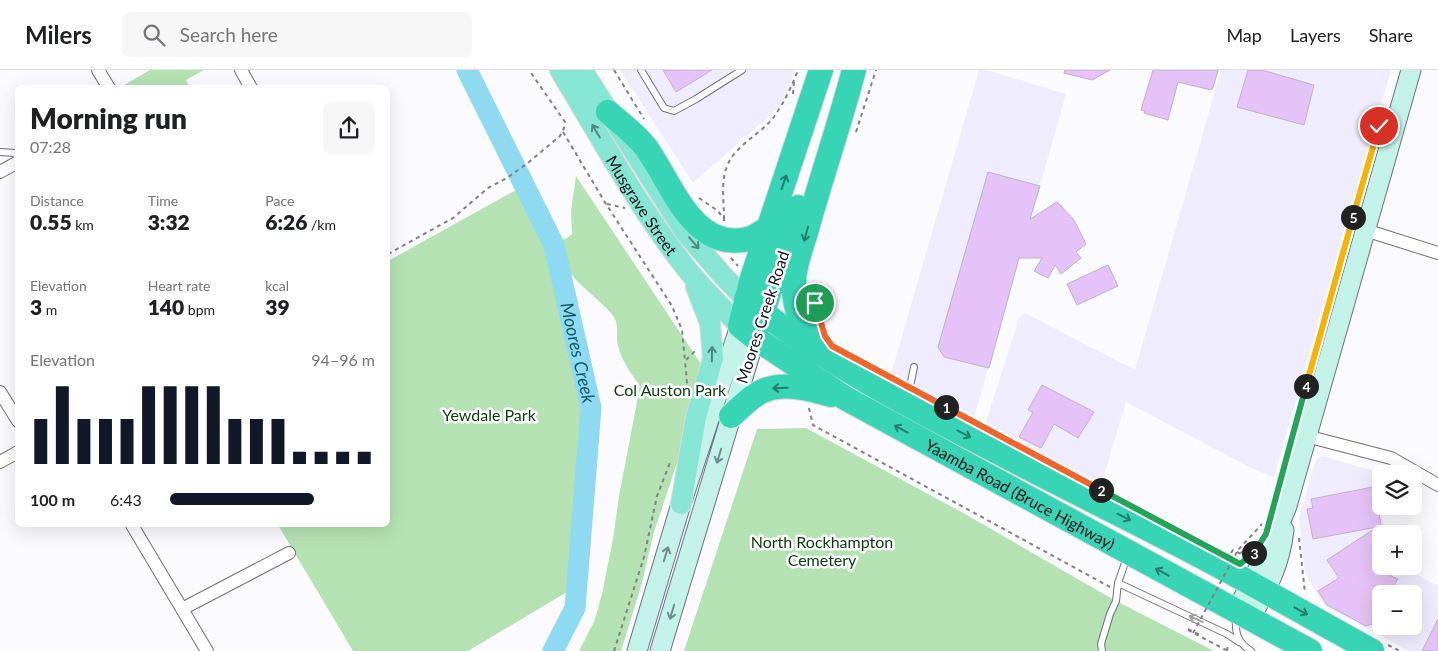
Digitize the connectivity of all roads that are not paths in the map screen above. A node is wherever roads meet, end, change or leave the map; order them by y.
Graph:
1 (98, 70) edge
2 (241, 70) edge
3 (560, 70) edge
4 (582, 70) edge
5 (641, 70) edge
6 (742, 70) edge
7 (844, 70) edge
8 (854, 70) edge
9 (1411, 70) edge
10 (814, 71) edge
11 (107, 85) edge
12 (250, 85) edge
13 (608, 112) junction
14 (0, 152) edge
15 (15, 154) edge
16 (15, 162) edge
17 (0, 172) edge
18 (768, 228) junction
19 (1365, 230) junction
20 (1438, 253) edge
21 (690, 274) junction
22 (754, 305) junction
23 (747, 332) junction
24 (830, 359) junction
25 (914, 367) dead end
26 (0, 392) edge
27 (844, 398) junction
28 (904, 402) junction
29 (15, 416) edge
30 (731, 416) junction
31 (1306, 436) junction
32 (15, 454) edge
33 (0, 462) edge
34 (1438, 485) edge
35 (681, 504) junction
36 (133, 527) edge
37 (289, 553) dead end
38 (1128, 554) junction
39 (1118, 583) junction
40 (1258, 587) junction
41 (182, 609) junction
42 (1243, 616) junction
43 (1239, 642) junction
44 (207, 651) edge
45 (637, 651) edge
46 (660, 651) edge
47 (1102, 651) edge
48 (1251, 651) edge
49 (1310, 651) edge
50 (1372, 651) edge

1 - 11 street
2 - 12 street
21 -> 3 main road, Musgrave Street
4 - 13 main road, Musgrave Street
5 - 6 lane
7 - 22 highway, Moores Creek Road
8 -> 24 highway
9 - 19 main road
18 -> 10 highway, Moores Creek Road
13 - 18 highway
13 -> 22 main road, Musgrave Street
14 - 15 lane
16 - 17 street
18 - 22 highway, Moores Creek Road
19 - 20 street
19 - 31 main road
21 - 23 main road, Musgrave Street
35 -> 21 main road
22 - 23 highway, Moores Creek Road
22 - 24 highway, Yaamba Road (Bruce Highway)
23 - 27 highway, Yaamba Road (Bruce Highway)
23 - 30 main road, Moores Creek Road
23 - 35 main road, Moores Creek Road
24 - 28 highway, Yaamba Road (Bruce Highway)
25 - 28 lane
26 - 29 street
27 -> 30 highway
38 -> 27 highway, Yaamba Road (Bruce Highway)
28 -> 40 highway, Yaamba Road (Bruce Highway)
30 -> 46 main road, Moores Creek Road
31 - 34 street
31 - 40 main road
32 - 33 street
45 -> 35 main road, Moores Creek Road
36 - 41 street
37 - 41 street
38 - 39 lane
42 -> 38 highway, Yaamba Road (Bruce Highway)
43 -> 39 lane
39 - 47 lane
40 - 42 main road
40 -> 50 highway, Yaamba Road (Bruce Highway)
41 - 44 street
42 - 43 lane
42 - 49 highway, Yaamba Road (Bruce Highway)
43 - 48 lane

